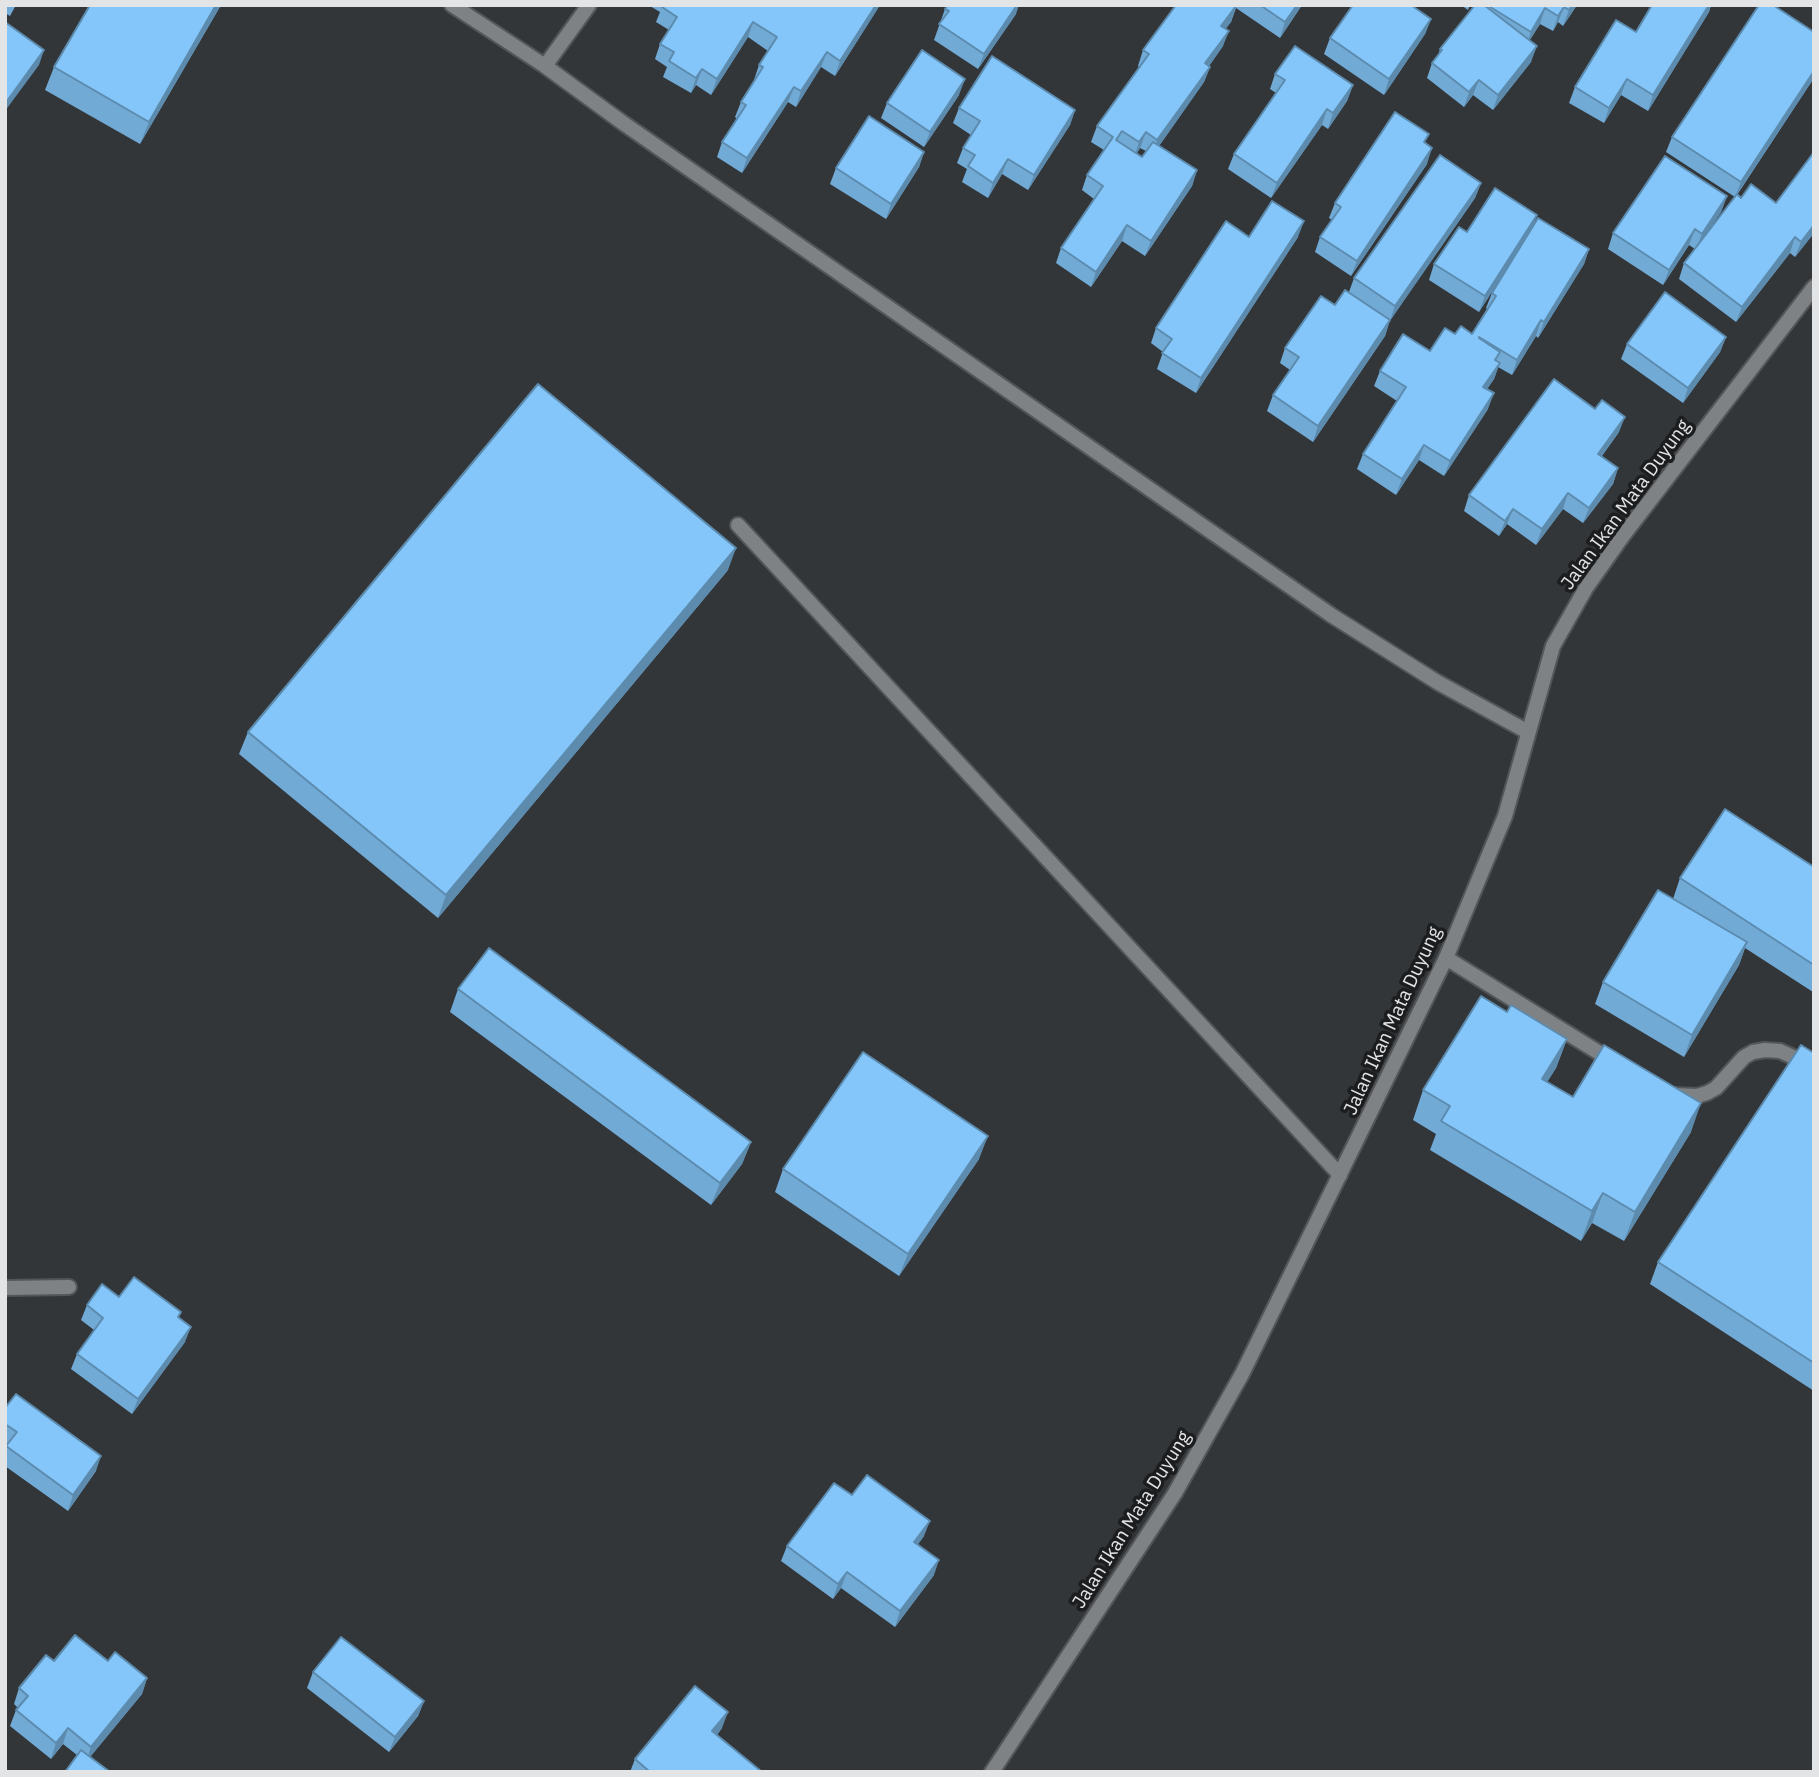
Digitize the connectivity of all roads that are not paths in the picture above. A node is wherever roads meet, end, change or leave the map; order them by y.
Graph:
1 (452, 5) edge
2 (589, 5) edge
3 (545, 66) junction
4 (1814, 286) edge
5 (738, 525) dead end
6 (1528, 732) junction
7 (1446, 958) junction
8 (1628, 1070) edge
9 (1814, 1070) edge
10 (1662, 1091) edge
11 (1340, 1175) junction
12 (69, 1287) dead end
13 (5, 1288) edge
14 (992, 1772) edge

1 - 3 street
2 - 3 street
3 - 6 street
4 - 6 street, Jalan Ikan Mata Duyung
5 - 11 street
6 - 7 street, Jalan Ikan Mata Duyung
7 - 8 street
7 - 11 street, Jalan Ikan Mata Duyung
9 - 10 street
11 - 14 street, Jalan Ikan Mata Duyung
12 - 13 street

